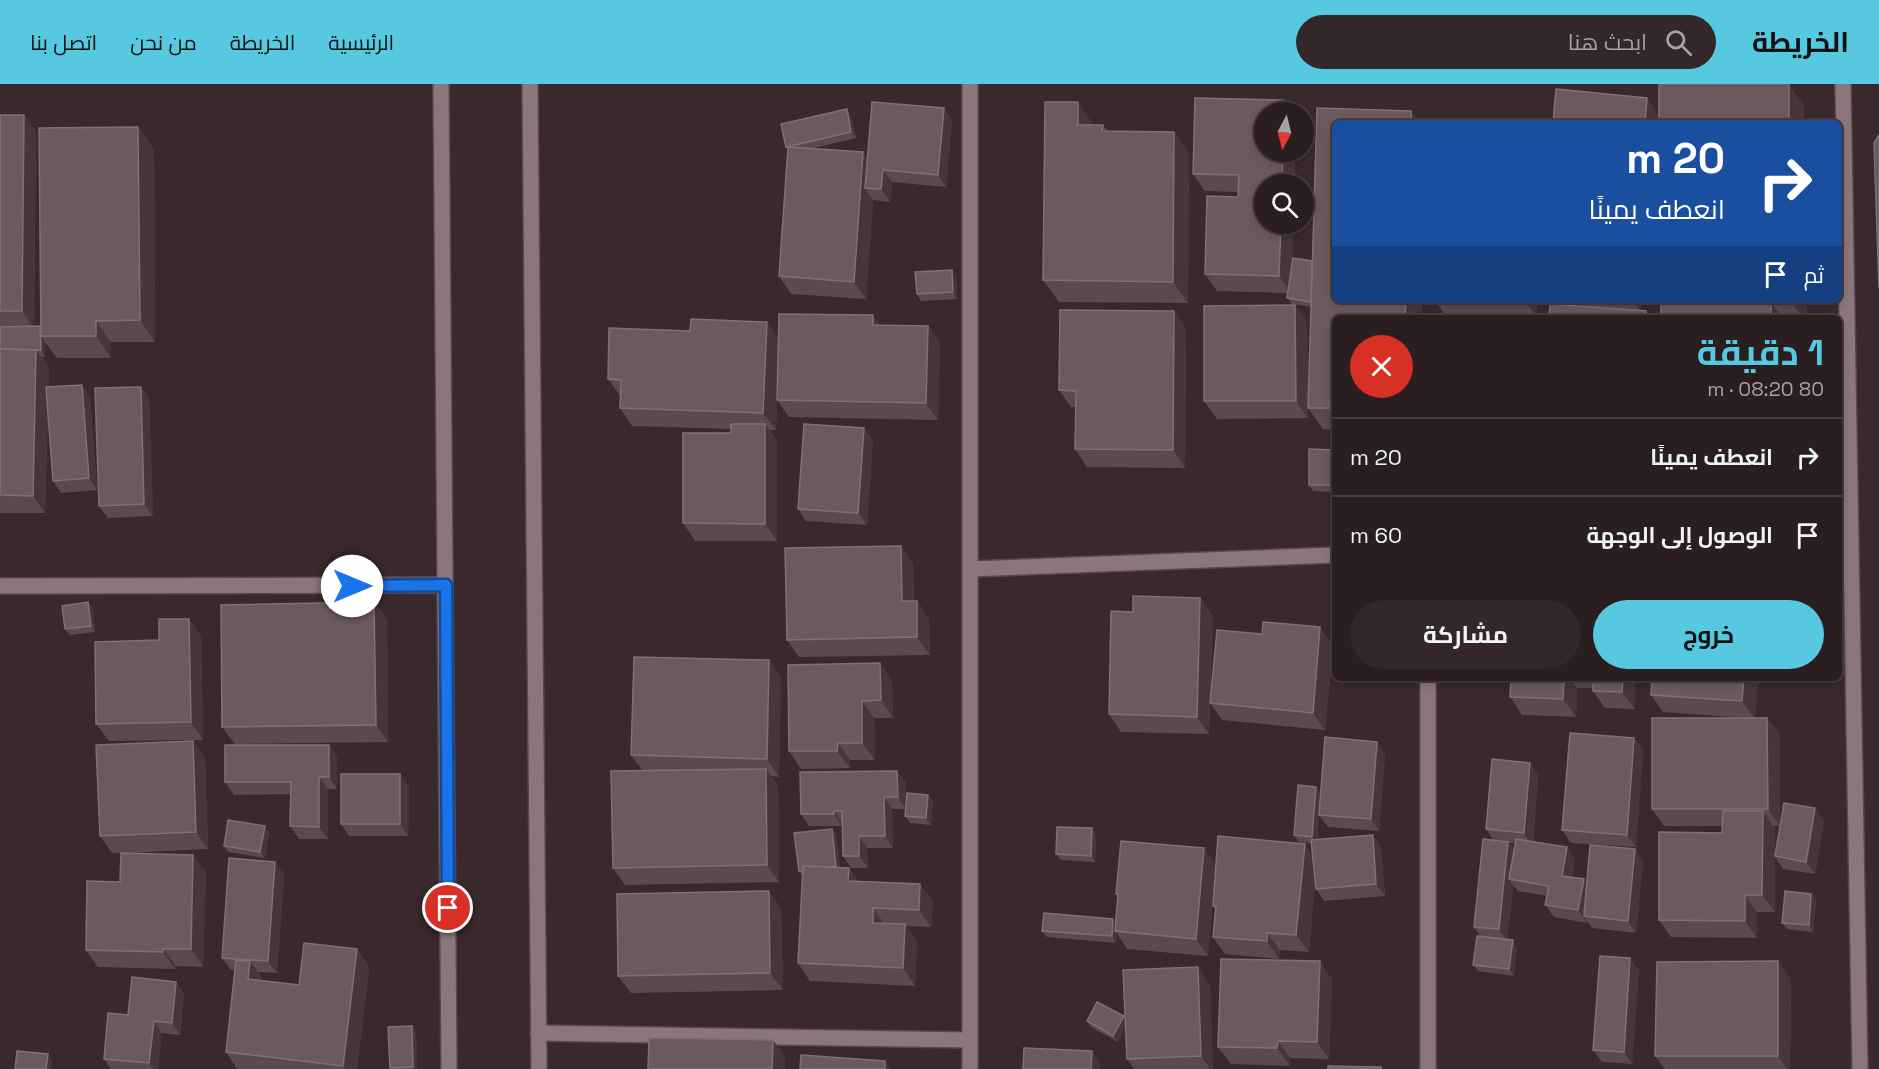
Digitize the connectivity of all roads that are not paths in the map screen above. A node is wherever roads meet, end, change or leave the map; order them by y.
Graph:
1 (441, 84) edge
2 (530, 84) edge
3 (970, 84) edge
4 (1843, 84) edge
5 (1845, 536) edge
6 (1332, 555) edge
7 (970, 569) junction
8 (446, 585) junction
9 (0, 586) edge
10 (1428, 681) edge
11 (538, 1033) junction
12 (970, 1041) junction
13 (449, 1069) edge
14 (538, 1069) edge
15 (970, 1069) edge
16 (1428, 1069) edge
17 (1860, 1069) edge

1 - 8 street
2 - 11 street
3 - 7 street
4 - 5 street
5 - 17 street
6 - 7 street
7 - 12 street
8 - 9 street
8 - 13 street
10 - 16 street
11 - 12 street
11 - 14 street
12 - 15 street

